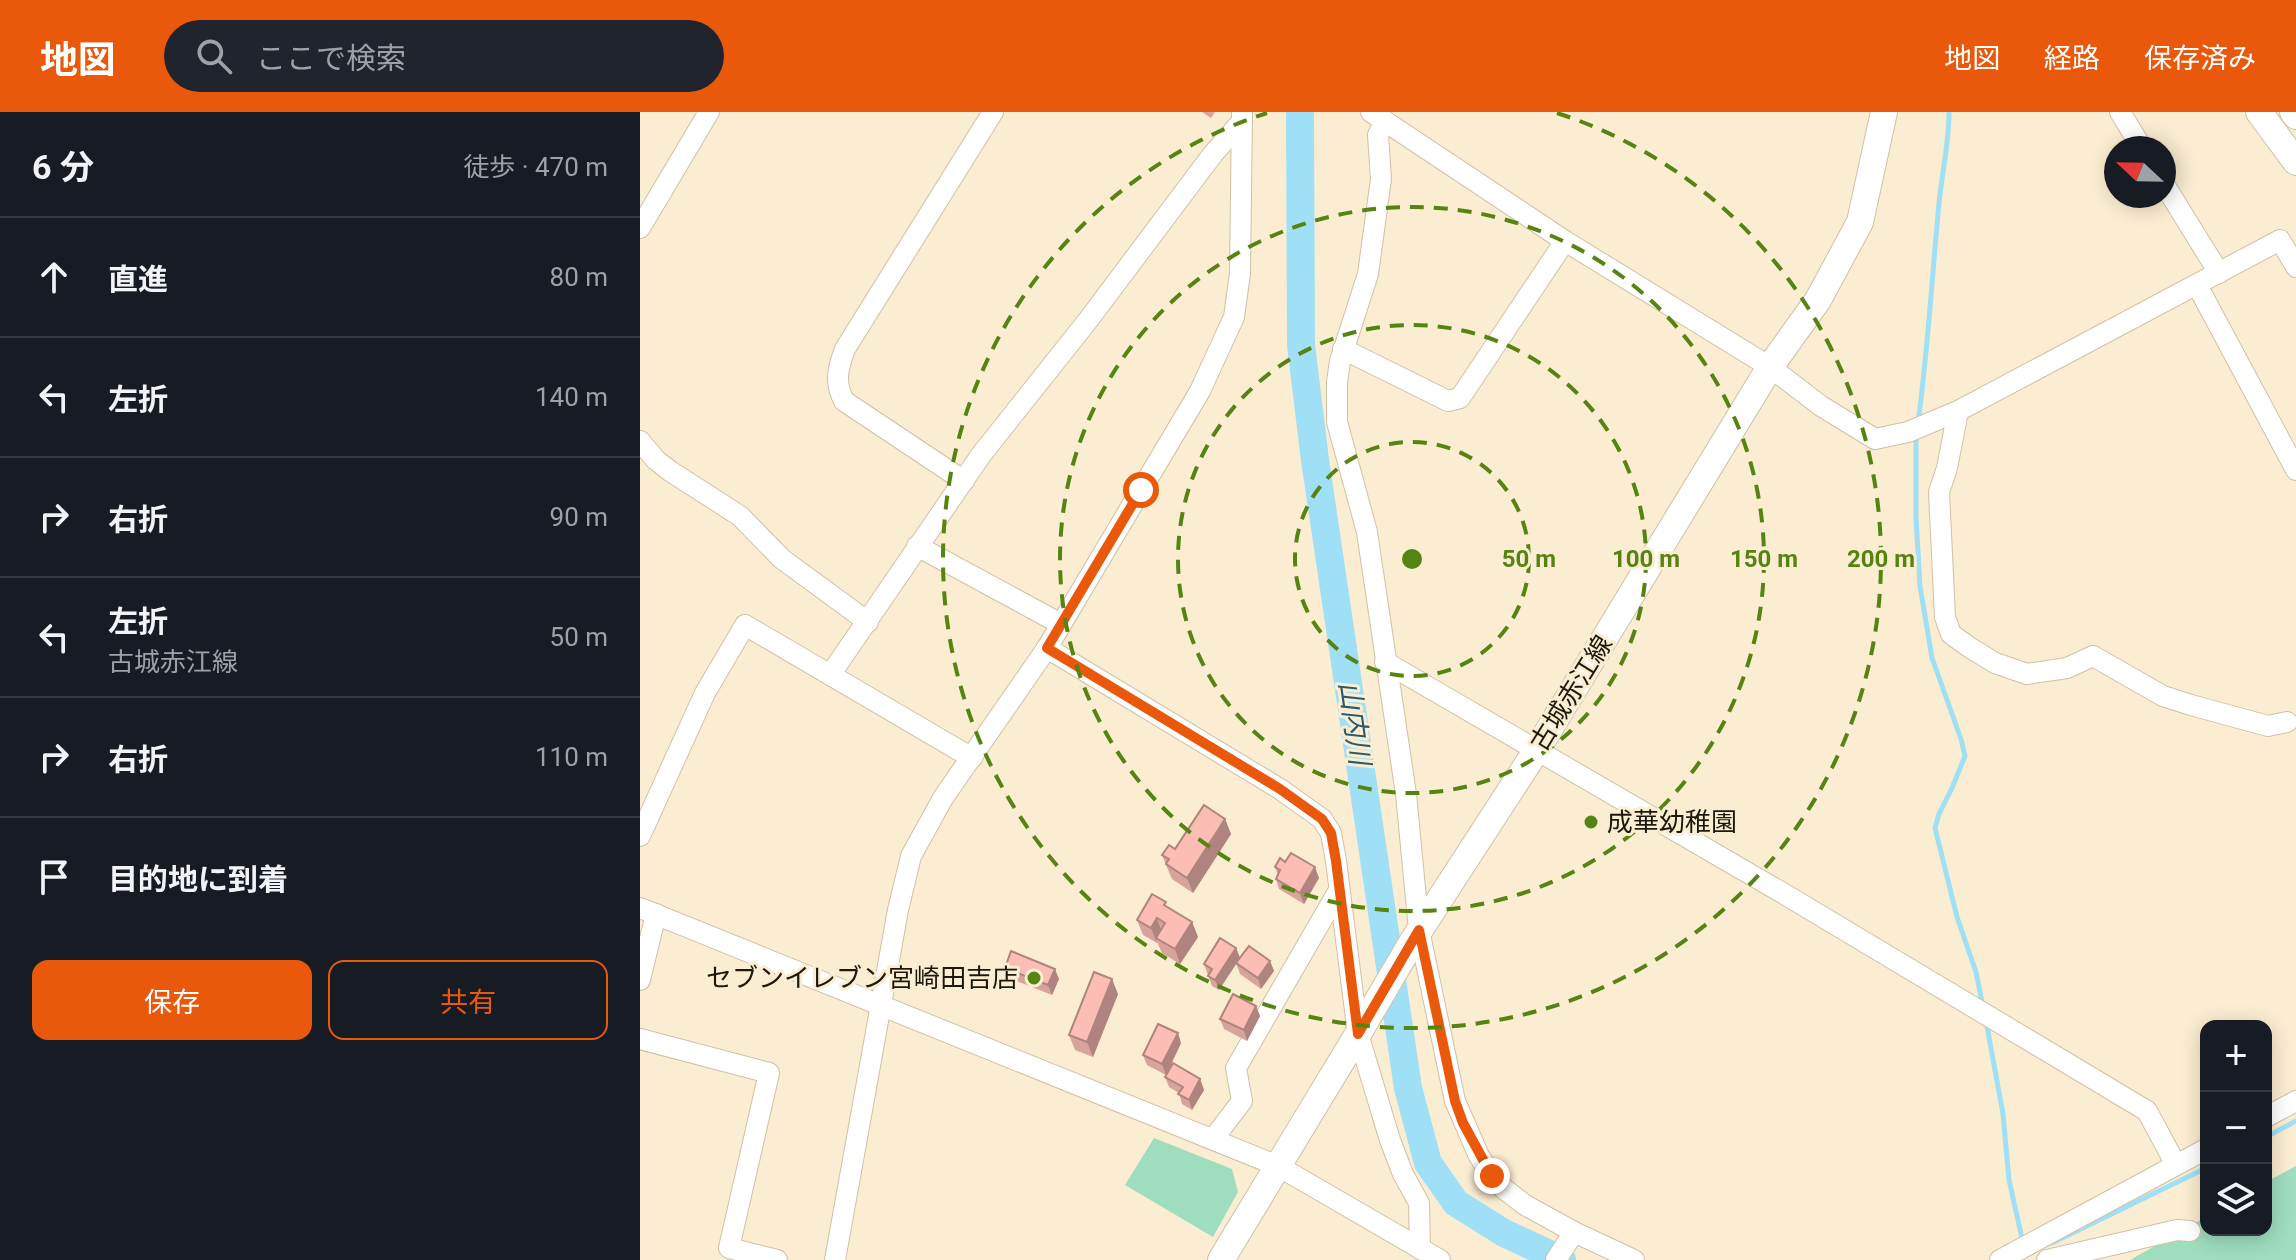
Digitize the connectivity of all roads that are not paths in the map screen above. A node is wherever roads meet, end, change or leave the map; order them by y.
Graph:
1 (709, 112) edge
2 (993, 112) edge
3 (1884, 112) edge
4 (2120, 112) edge
5 (2259, 112) edge
6 (1242, 117) edge
7 (1378, 117) edge
8 (2135, 136) edge
9 (2296, 162) edge
10 (2176, 203) edge
11 (640, 228) edge
12 (1565, 241) junction
13 (2296, 267) edge
14 (2219, 273) junction
15 (2197, 285) junction
16 (1343, 349) junction
17 (1770, 367) junction
18 (1958, 411) junction
19 (640, 441) edge
20 (2296, 470) edge
21 (964, 481) junction
22 (917, 546) junction
23 (868, 622) junction
24 (1061, 624) junction
25 (1047, 648) junction
26 (1385, 662) junction
27 (830, 675) junction
28 (2287, 722) dead end
29 (1536, 751) junction
30 (972, 758) junction
31 (640, 836) edge
32 (1339, 890) junction
33 (648, 911) edge
34 (1415, 936) junction
35 (640, 980) edge
36 (882, 1007) junction
37 (1362, 1028) junction
38 (640, 1039) edge
39 (2296, 1101) edge
40 (2272, 1114) edge
41 (1213, 1139) junction
42 (2200, 1152) edge
43 (2176, 1165) junction
44 (1278, 1166) junction
45 (2190, 1231) dead end
46 (1574, 1232) junction
47 (1420, 1249) junction
48 (777, 1260) edge
49 (835, 1260) edge
50 (1221, 1260) edge
51 (1440, 1260) edge
52 (1556, 1260) edge
53 (1634, 1260) edge
54 (2000, 1260) edge
55 (2047, 1260) edge

1 - 11 street
2 - 21 street
3 - 17 main road, 古城赤江線
4 - 8 street
5 - 9 main road
6 - 21 street
6 - 24 street
7 - 12 street
7 - 16 street
10 - 14 street
12 - 16 street
12 - 17 street
13 - 14 street
14 - 15 street
15 - 18 street
15 - 20 street
16 - 26 street
17 - 18 street
17 - 29 main road, 古城赤江線
18 - 28 street
19 - 23 street
21 - 22 street
22 - 23 street
22 - 24 street
23 - 27 street
24 - 25 street
25 - 30 street
25 - 32 street
26 - 29 street
26 - 34 street
27 - 30 street
27 - 31 street
29 - 34 main road, 古城赤江線
29 - 43 street
30 - 36 street
32 - 37 street
32 - 41 street
33 - 35 street
33 - 36 street
34 - 37 main road, 古城赤江線
34 - 46 street
36 - 41 street
36 - 49 street
37 - 44 main road, 古城赤江線
37 - 47 street
38 - 48 street
39 - 40 street
41 - 44 street
42 - 43 street
43 - 54 street
44 - 47 street
44 - 50 main road, 古城赤江線
45 - 55 street
46 - 52 street
46 - 53 street
47 - 51 street

